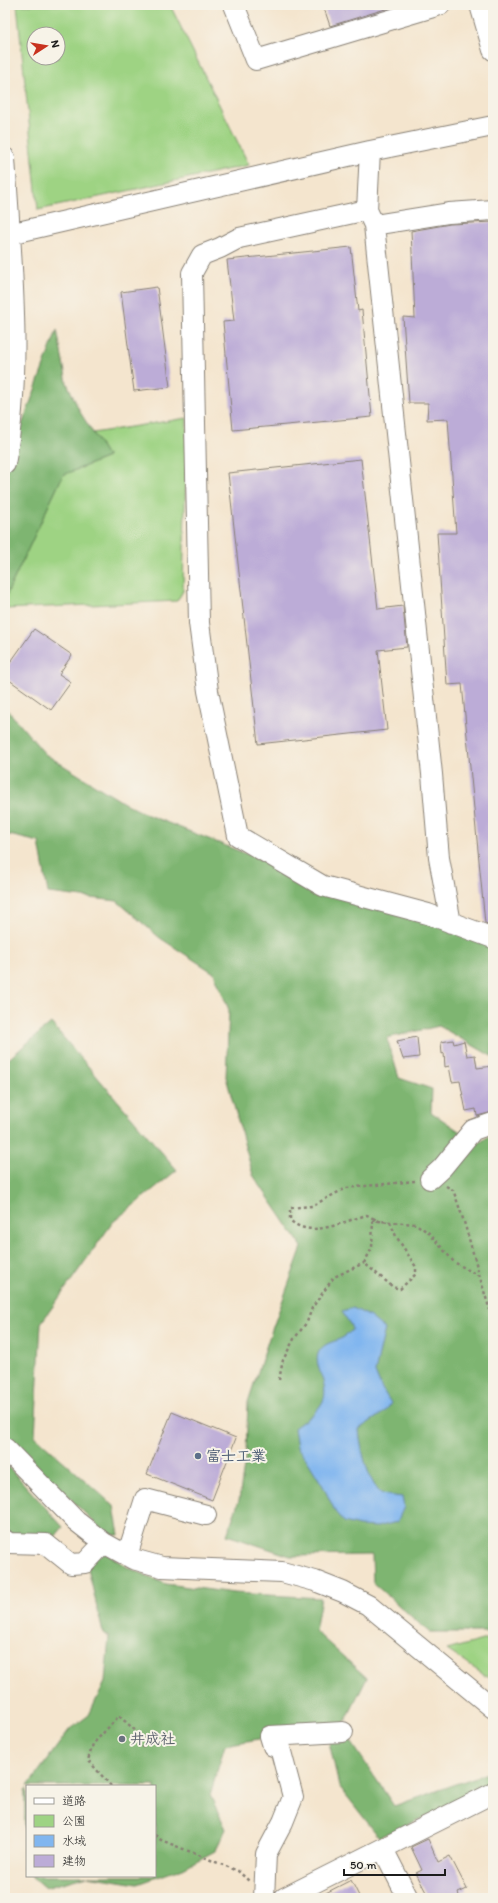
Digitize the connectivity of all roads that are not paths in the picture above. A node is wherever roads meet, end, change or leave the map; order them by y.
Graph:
1 (234, 5) edge
2 (440, 5) edge
3 (480, 5) edge
4 (493, 50) edge
5 (493, 126) edge
6 (370, 151) junction
7 (5, 158) edge
8 (493, 210) edge
9 (371, 217) junction
10 (7, 234) edge
11 (5, 464) edge
12 (451, 922) junction
13 (493, 938) edge
14 (493, 1123) edge
15 (430, 1179) road end
16 (5, 1448) edge
17 (206, 1515) dead end
18 (5, 1540) edge
19 (104, 1543) junction
20 (127, 1556) junction
21 (493, 1708) edge
22 (343, 1732) dead end
23 (493, 1793) edge
24 (382, 1849) junction
25 (264, 1896) edge
26 (284, 1898) edge
27 (408, 1898) edge

1 - 2 street
3 - 4 street
5 - 6 street
6 - 9 street
6 - 10 street
7 - 10 street
8 - 9 street
9 - 12 street
9 - 12 street
10 - 11 street
12 - 13 street
14 - 15 street
16 - 19 street
17 - 20 street
18 - 19 street
19 - 20 street
20 - 21 street
22 - 25 street
23 - 24 street
24 - 26 street
24 - 27 street

